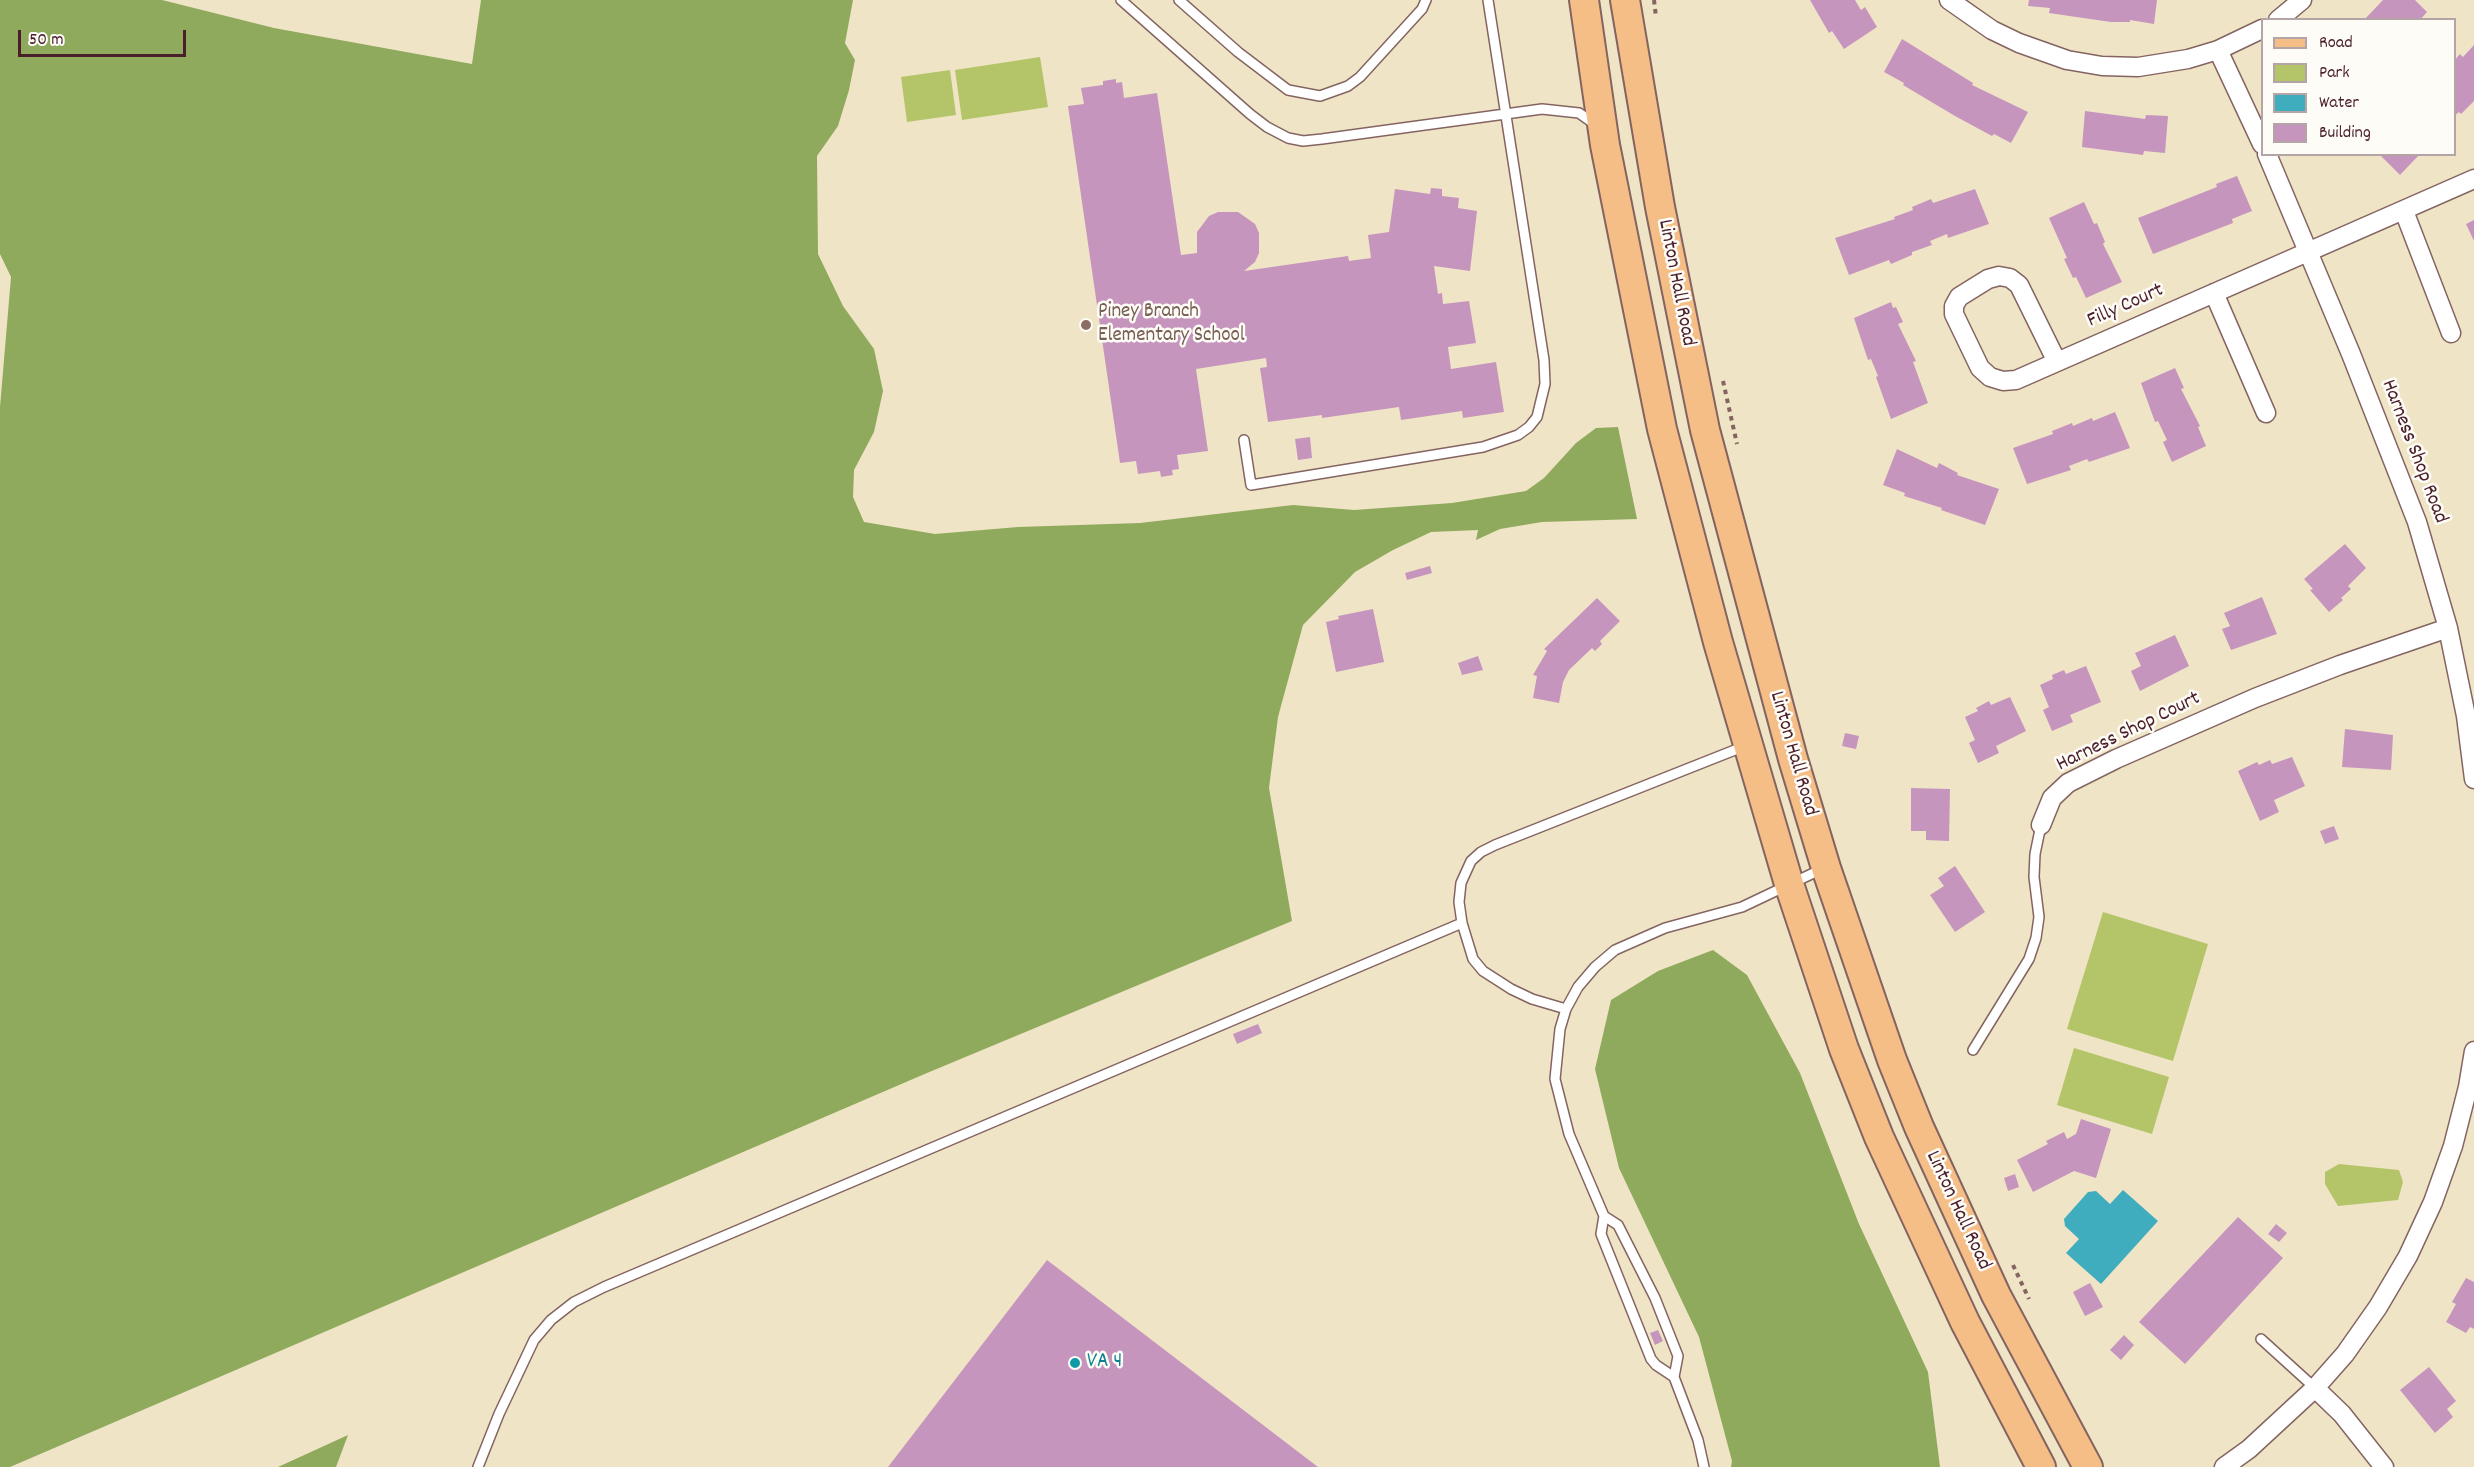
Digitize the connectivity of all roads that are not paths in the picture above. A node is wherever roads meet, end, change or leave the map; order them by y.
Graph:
1 (1121, 0) edge
2 (1179, 0) edge
3 (1426, 0) edge
4 (1488, 0) edge
5 (1584, 0) edge
6 (1625, 0) edge
7 (1949, 0) edge
8 (2302, 0) edge
9 (2280, 18) edge
10 (2261, 29) edge
11 (2218, 50) junction
12 (1506, 113) junction
13 (1603, 131) junction
14 (2261, 142) edge
15 (2268, 156) edge
16 (2474, 179) edge
17 (2404, 211) junction
18 (2308, 253) junction
19 (2214, 292) junction
20 (2451, 333) dead end
21 (2057, 362) junction
22 (2266, 413) dead end
23 (1244, 440) dead end
24 (2448, 628) junction
25 (1748, 745) junction
26 (2474, 779) edge
27 (2041, 825) joint
28 (1826, 868) junction
29 (1789, 884) junction
30 (1462, 923) junction
31 (1566, 1010) junction
32 (1973, 1050) dead end
33 (2474, 1051) edge
34 (1604, 1216) junction
35 (2261, 1339) dead end
36 (1674, 1377) junction
37 (2315, 1388) junction
38 (478, 1467) edge
39 (1704, 1467) edge
40 (2041, 1467) edge
41 (2088, 1467) edge
42 (2224, 1467) edge
43 (2384, 1467) edge

1 - 12 lane
2 - 3 lane
4 - 12 lane
5 - 13 main road, Linton Hall Road
6 - 28 main road, Linton Hall Road
7 - 11 street
8 - 9 street
10 - 11 street
11 - 14 street
12 - 13 lane
12 - 23 lane
13 - 25 main road, Linton Hall Road
15 - 18 street, Harness Shop Road
16 - 17 street, Filly Court
17 - 18 street, Filly Court
17 - 20 street
18 - 19 street, Filly Court
18 - 24 street, Harness Shop Road
19 - 21 street, Filly Court
19 - 22 street
21 - 21 street, Filly Court
24 - 26 street, Harness Shop Road
24 - 27 street, Harness Shop Court
25 - 29 main road, Linton Hall Road
25 - 30 lane
27 - 32 lane, Harness Shop Court
28 - 29 lane
28 - 41 main road, Linton Hall Road
29 - 31 lane
29 - 40 main road, Linton Hall Road
30 - 31 lane
30 - 38 lane
31 - 34 lane
33 - 37 street
34 - 36 lane
34 - 36 lane
35 - 37 lane
36 - 39 lane
37 - 42 street
37 - 43 street

